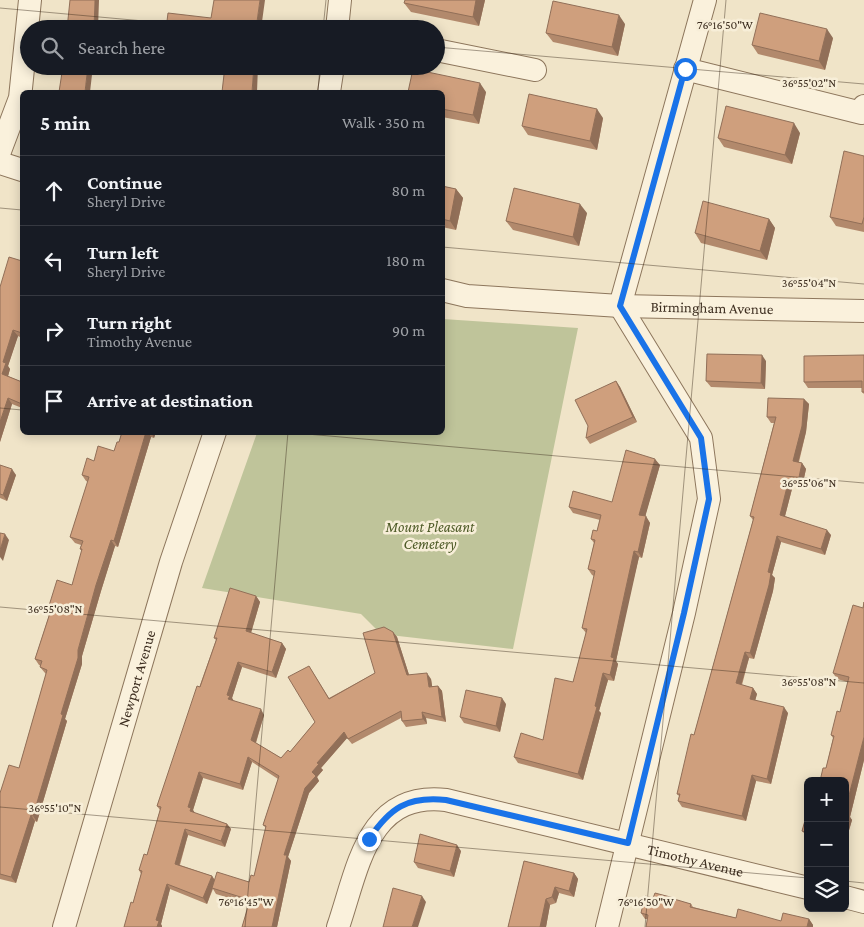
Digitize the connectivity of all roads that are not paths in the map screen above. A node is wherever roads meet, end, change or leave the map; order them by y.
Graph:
1 (30, 0) edge
2 (340, 0) edge
3 (704, 0) edge
4 (28, 20) edge
5 (338, 20) edge
6 (445, 52) edge
7 (685, 69) junction
8 (535, 70) dead end
9 (22, 75) edge
10 (332, 75) edge
11 (21, 90) edge
12 (329, 90) edge
13 (20, 98) edge
14 (863, 111) edge
15 (0, 152) edge
16 (0, 163) edge
17 (20, 169) edge
18 (445, 291) edge
19 (620, 306) junction
20 (864, 312) edge
21 (214, 435) edge
22 (628, 843) junction
23 (804, 887) edge
24 (849, 898) edge
25 (864, 902) edge
26 (64, 927) edge
27 (338, 927) edge
28 (607, 927) edge

1 - 4 street
2 - 5 street
3 - 7 street
6 - 8 street
7 - 14 street
7 - 19 street
9 - 11 street
10 - 12 street
13 - 15 street
16 - 17 street
18 - 19 street, Birmingham Avenue
19 - 20 street, Birmingham Avenue
19 - 22 street
21 - 26 street, Newport Avenue
22 - 23 street, Timothy Avenue
22 - 27 street, Timothy Avenue
22 - 28 street
24 - 25 street

